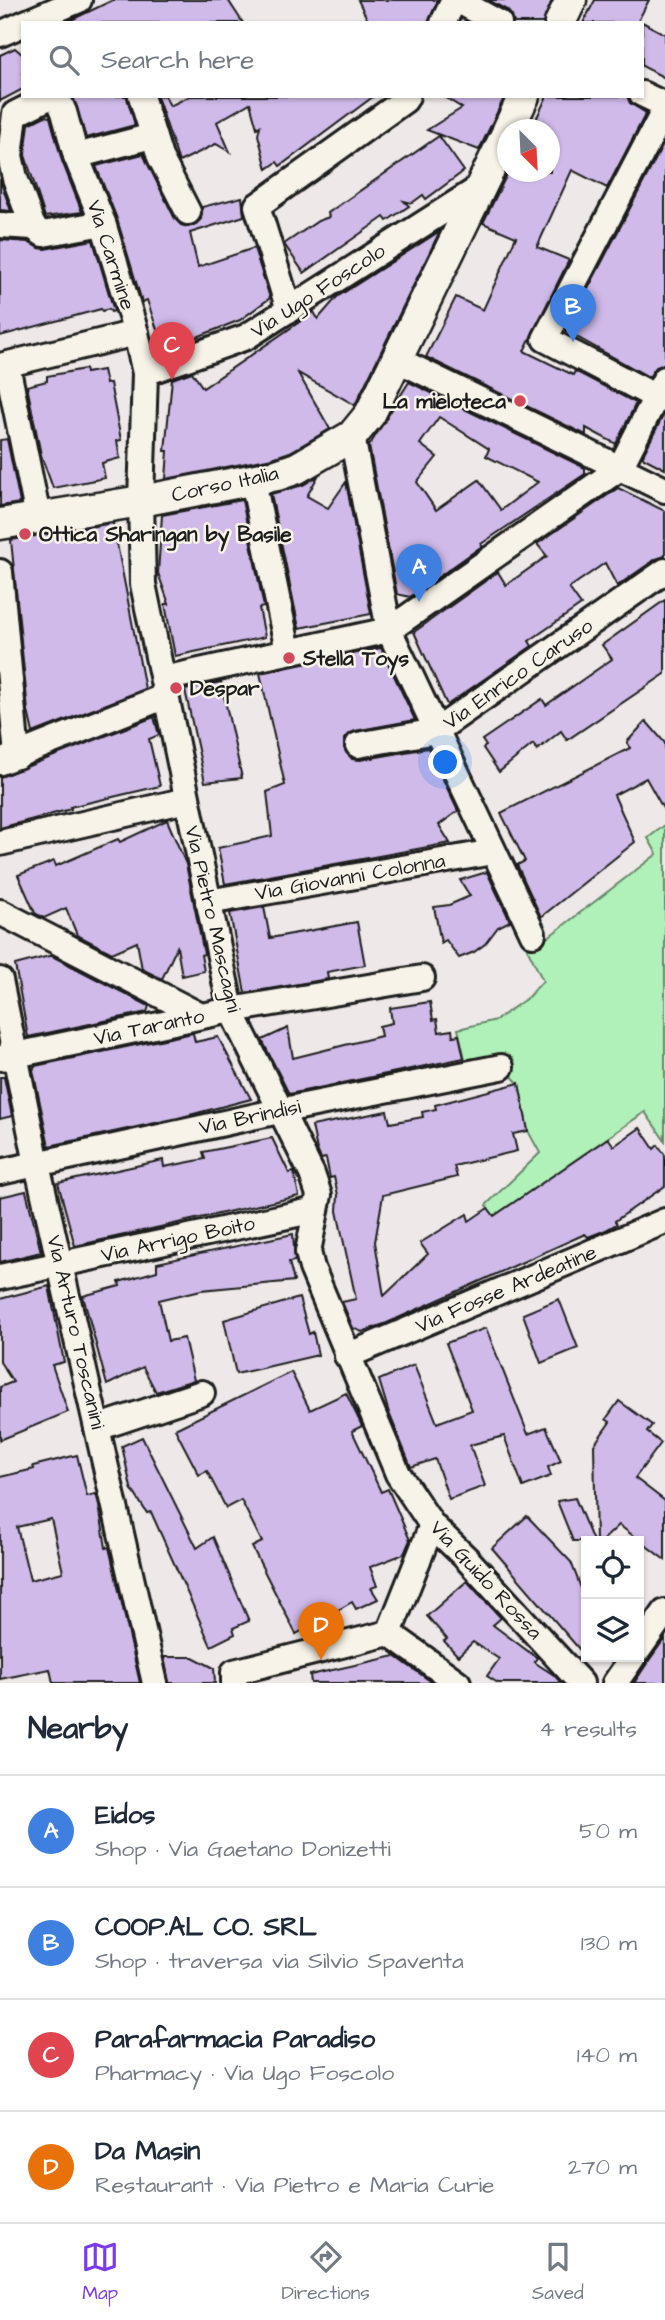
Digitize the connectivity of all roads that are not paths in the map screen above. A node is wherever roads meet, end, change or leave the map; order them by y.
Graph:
1 (79, 0) edge
2 (456, 0) edge
3 (571, 0) edge
4 (35, 21) edge
5 (444, 21) edge
6 (495, 21) edge
7 (561, 21) edge
8 (644, 95) edge
9 (47, 98) edge
10 (58, 98) edge
11 (142, 98) edge
12 (406, 98) edge
13 (523, 98) edge
14 (665, 107) edge
15 (513, 119) edge
16 (152, 136) junction
17 (497, 153) edge
18 (76, 156) junction
19 (481, 187) junction
20 (188, 212) dead end
21 (103, 223) junction
22 (0, 225) edge
23 (33, 227) junction
24 (289, 310) junction
25 (136, 333) junction
26 (398, 360) junction
27 (4, 366) edge
28 (145, 373) junction
29 (661, 388) edge
30 (352, 436) junction
31 (620, 468) junction
32 (253, 481) junction
33 (665, 490) edge
34 (141, 501) junction
35 (38, 517) junction
36 (0, 524) edge
37 (665, 571) edge
38 (0, 572) edge
39 (389, 630) junction
40 (288, 651) junction
41 (164, 688) junction
42 (436, 731) junction
43 (358, 745) dead end
44 (8, 759) edge
45 (187, 800) junction
46 (0, 843) edge
47 (492, 852) junction
48 (208, 902) junction
49 (0, 912) edge
50 (533, 934) dead end
51 (422, 978) dead end
52 (0, 980) edge
53 (231, 1010) junction
54 (201, 1016) junction
55 (8, 1056) edge
56 (500, 1067) dead end
57 (279, 1111) junction
58 (37, 1164) junction
59 (0, 1172) edge
60 (316, 1210) junction
61 (665, 1221) edge
62 (60, 1264) junction
63 (0, 1277) edge
64 (347, 1356) junction
65 (202, 1393) dead end
66 (97, 1428) junction
67 (432, 1525) junction
68 (665, 1612) edge
69 (389, 1633) junction
70 (644, 1642) edge
71 (630, 1662) edge
72 (155, 1683) edge
73 (234, 1683) edge
74 (458, 1683) edge
75 (580, 1683) edge
76 (615, 1683) edge

1 - 4 street
2 - 5 street
2 - 6 street
3 - 7 main road
8 - 14 street
9 - 23 street
10 - 18 street, Via Carmine
11 - 16 street
12 - 24 street
13 - 15 main road, Corso Italia
14 - 29 street
16 - 18 street
16 - 20 street
17 - 19 main road, Corso Italia
18 - 21 street, Via Carmine
19 - 24 street, Via Ugo Foscolo
19 - 26 main road, Corso Italia
21 - 23 street
21 - 25 street, Via Carmine
22 - 23 street
24 - 28 street, Via Ugo Foscolo
25 - 27 street
25 - 28 street, Via Carmine
26 - 30 main road, Corso Italia
26 - 31 street
27 - 35 street
28 - 34 street, Via Carmine
29 - 31 street
30 - 32 main road, Corso Italia
30 - 39 street
31 - 33 street
31 - 39 street
32 - 34 main road, Corso Italia
32 - 40 street
34 - 35 main road, Corso Italia
34 - 41 street, Via Pietro Mascagni
35 - 36 main road, Corso Italia
37 - 42 street, Via Enrico Caruso
38 - 44 street
39 - 40 street
39 - 42 street
40 - 41 street
41 - 44 street
41 - 45 street, Via Pietro Mascagni
42 - 43 street, Via Enrico Caruso
42 - 47 street
45 - 46 street
45 - 48 street, Via Pietro Mascagni
47 - 48 street, Via Giovanni Colonna
47 - 50 street
48 - 53 street, Via Pietro Mascagni
49 - 54 street
51 - 53 street, Via Taranto
52 - 55 street, Via Arturo Toscanini
53 - 54 street, Via Taranto
53 - 57 street, Via Pietro Mascagni
54 - 55 street, Via Taranto
55 - 58 street, Via Arturo Toscanini
56 - 57 street, Via Brindisi
57 - 58 street, Via Brindisi
57 - 60 street, Via Pietro Mascagni
58 - 59 street, Via Brindisi
58 - 62 street, Via Arturo Toscanini
60 - 62 street, Via Arrigo Boito
60 - 64 street, Via Pietro Mascagni
61 - 64 street, Via Fosse Ardeatine
62 - 63 street, Via Arrigo Boito
62 - 66 street, Via Arturo Toscanini
64 - 67 street, Via Guido Rossa
65 - 66 street
66 - 72 street, Via Arturo Toscanini
67 - 69 street
67 - 75 street, Via Guido Rossa
68 - 70 street
69 - 73 street
69 - 74 street
71 - 76 street

